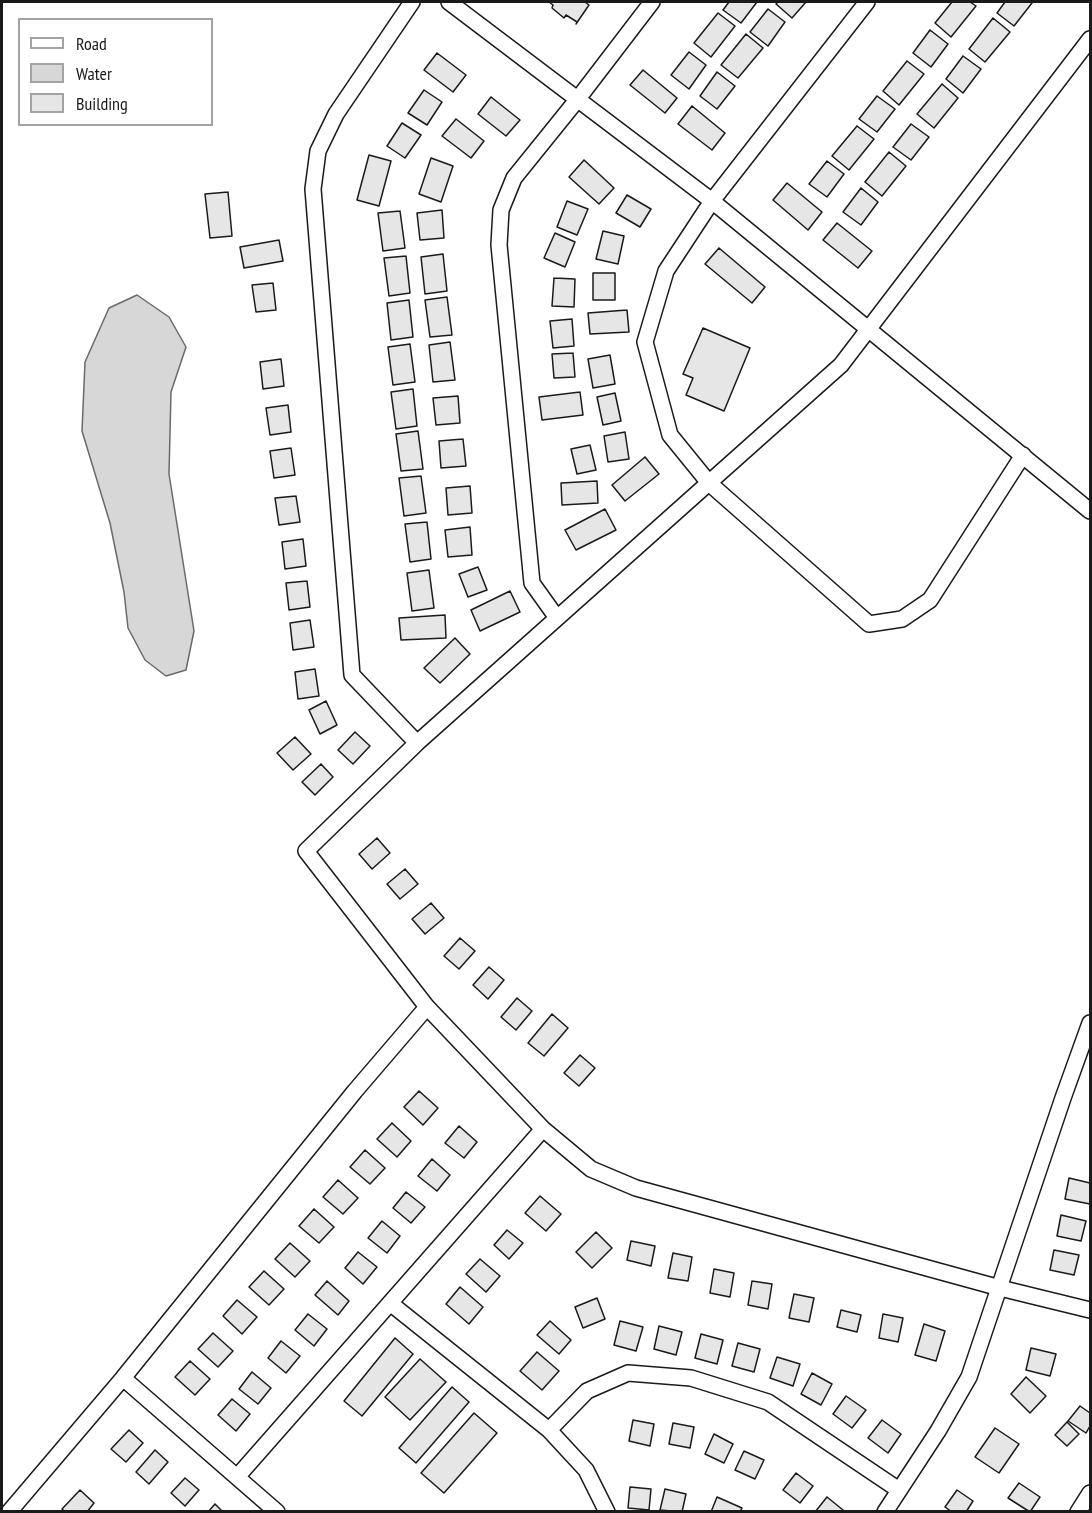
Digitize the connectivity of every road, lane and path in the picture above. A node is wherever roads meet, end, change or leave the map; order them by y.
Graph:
1 (412, 2) edge
2 (449, 2) edge
3 (651, 2) edge
4 (867, 2) edge
5 (1090, 39) edge
6 (577, 100) junction
7 (712, 201) junction
8 (869, 328) junction
9 (1023, 455) junction
10 (709, 483) junction
11 (1090, 511) edge
12 (556, 618) junction
13 (417, 743) junction
14 (427, 1007) junction
15 (1090, 1023) edge
16 (543, 1129) junction
17 (1000, 1288) junction
18 (390, 1303) junction
19 (1090, 1310) edge
20 (123, 1378) junction
21 (549, 1430) junction
22 (237, 1477) junction
23 (899, 1490) junction
24 (1090, 1493) edge
25 (9, 1512) edge
26 (277, 1512) edge
27 (607, 1512) edge
28 (885, 1512) edge
29 (1078, 1512) edge

1 - 13 street
2 - 6 street
3 - 6 street
4 - 7 street
5 - 8 street
6 - 7 street
6 - 12 street
7 - 8 street
7 - 10 street
8 - 9 street
8 - 10 street
9 - 10 street
9 - 11 street
10 - 12 street
12 - 13 street
13 - 14 street
14 - 16 street
14 - 20 street
15 - 17 street
16 - 17 street
16 - 18 street
17 - 19 street
17 - 23 street
18 - 21 street
18 - 22 street
20 - 22 street
20 - 25 street
21 - 23 street
21 - 27 street
22 - 26 street
23 - 28 street
24 - 29 street

